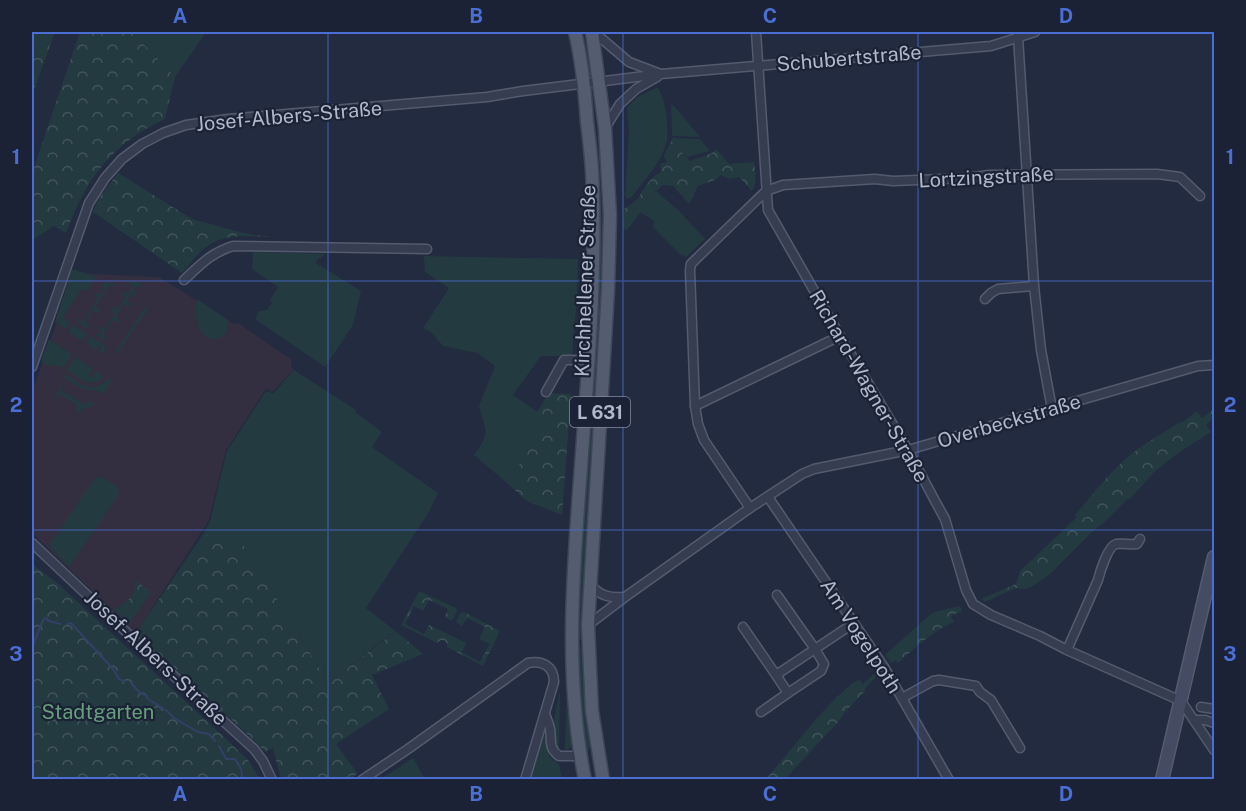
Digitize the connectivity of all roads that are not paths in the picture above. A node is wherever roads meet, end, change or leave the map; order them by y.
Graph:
1 (575, 32) edge
2 (593, 32) edge
3 (756, 32) edge
4 (1035, 32) edge
5 (1018, 37) junction
6 (758, 66) junction
7 (661, 74) junction
8 (600, 82) junction
9 (584, 84) junction
10 (605, 128) junction
11 (1027, 174) junction
12 (766, 191) junction
13 (1200, 196) dead end
14 (427, 249) dead end
15 (184, 280) dead end
16 (1034, 286) junction
17 (985, 299) dead end
18 (840, 336) junction
19 (588, 360) junction
20 (1215, 365) edge
21 (32, 367) edge
22 (546, 392) dead end
23 (695, 406) junction
24 (1053, 409) junction
25 (908, 450) junction
26 (768, 496) junction
27 (750, 508) junction
28 (1140, 539) dead end
29 (32, 543) edge
30 (1215, 557) edge
31 (590, 584) junction
32 (777, 595) dead end
33 (1210, 595) edge
34 (625, 597) junction
35 (854, 623) junction
36 (588, 625) junction
37 (743, 627) dead end
38 (815, 649) junction
39 (1067, 650) junction
40 (776, 675) junction
41 (788, 693) junction
42 (902, 698) junction
43 (1181, 701) junction
44 (1201, 706) dead end
45 (1215, 709) edge
46 (761, 712) dead end
47 (545, 714) junction
48 (1194, 720) junction
49 (1215, 723) edge
50 (1020, 748) dead end
51 (1215, 750) edge
52 (581, 756) junction
53 (272, 780) edge
54 (362, 780) edge
55 (525, 780) edge
56 (585, 780) edge
57 (603, 780) edge
58 (949, 780) edge
59 (1162, 780) edge

1 - 9 main road, Kirchhellener Straße / L 631
2 - 7 street, Schubertstraße
2 - 8 main road, Kirchhellener Straße / L 631
3 - 6 street, Richard-Wagner-Straße
4 - 5 street, Schubertstraße
5 - 6 street, Schubertstraße
5 - 11 street
6 - 7 street, Schubertstraße
6 - 12 street, Richard-Wagner-Straße
7 - 8 street, Schubertstraße
7 - 10 street, Schubertstraße
8 - 9 street
8 - 10 main road, Kirchhellener Straße / L 631
9 - 19 main road, Kirchhellener Straße / L 631
9 - 21 street, Josef-Albers-Straße
10 - 31 main road, Kirchhellener Straße / L 631
11 - 12 street, Lortzingstraße
11 - 13 street, Lortzingstraße
11 - 16 street
12 - 18 street, Richard-Wagner-Straße
12 - 23 street
14 - 15 street
16 - 17 street
16 - 24 street
18 - 23 street
18 - 25 street, Richard-Wagner-Straße
19 - 22 street, Kirchhellener Straße
19 - 52 main road, Kirchhellener Straße / L 631
20 - 24 street, Overbeckstraße
23 - 27 street
24 - 25 street, Overbeckstraße
25 - 26 street, Overbeckstraße
25 - 39 street, Richard-Wagner-Straße
26 - 27 street, Overbeckstraße
26 - 35 street, Am Vogelpoth
27 - 34 street, Overbeckstraße
28 - 39 street
29 - 53 street, Josef-Albers-Straße
30 - 33 main road
31 - 34 street
31 - 36 main road, Kirchhellener Straße / L 631
32 - 38 street
33 - 43 main road
34 - 36 street, Overbeckstraße
35 - 38 street
35 - 42 street, Am Vogelpoth
36 - 57 main road, L 631
37 - 40 street
38 - 40 street
38 - 41 street
39 - 43 street, Richard-Wagner-Straße
40 - 41 street
41 - 46 street
42 - 50 street
42 - 58 street, Am Vogelpoth
43 - 48 street
43 - 59 main road
44 - 45 street
47 - 52 street
47 - 54 street
47 - 55 street
48 - 49 street
48 - 51 street
52 - 56 main road, L 631

